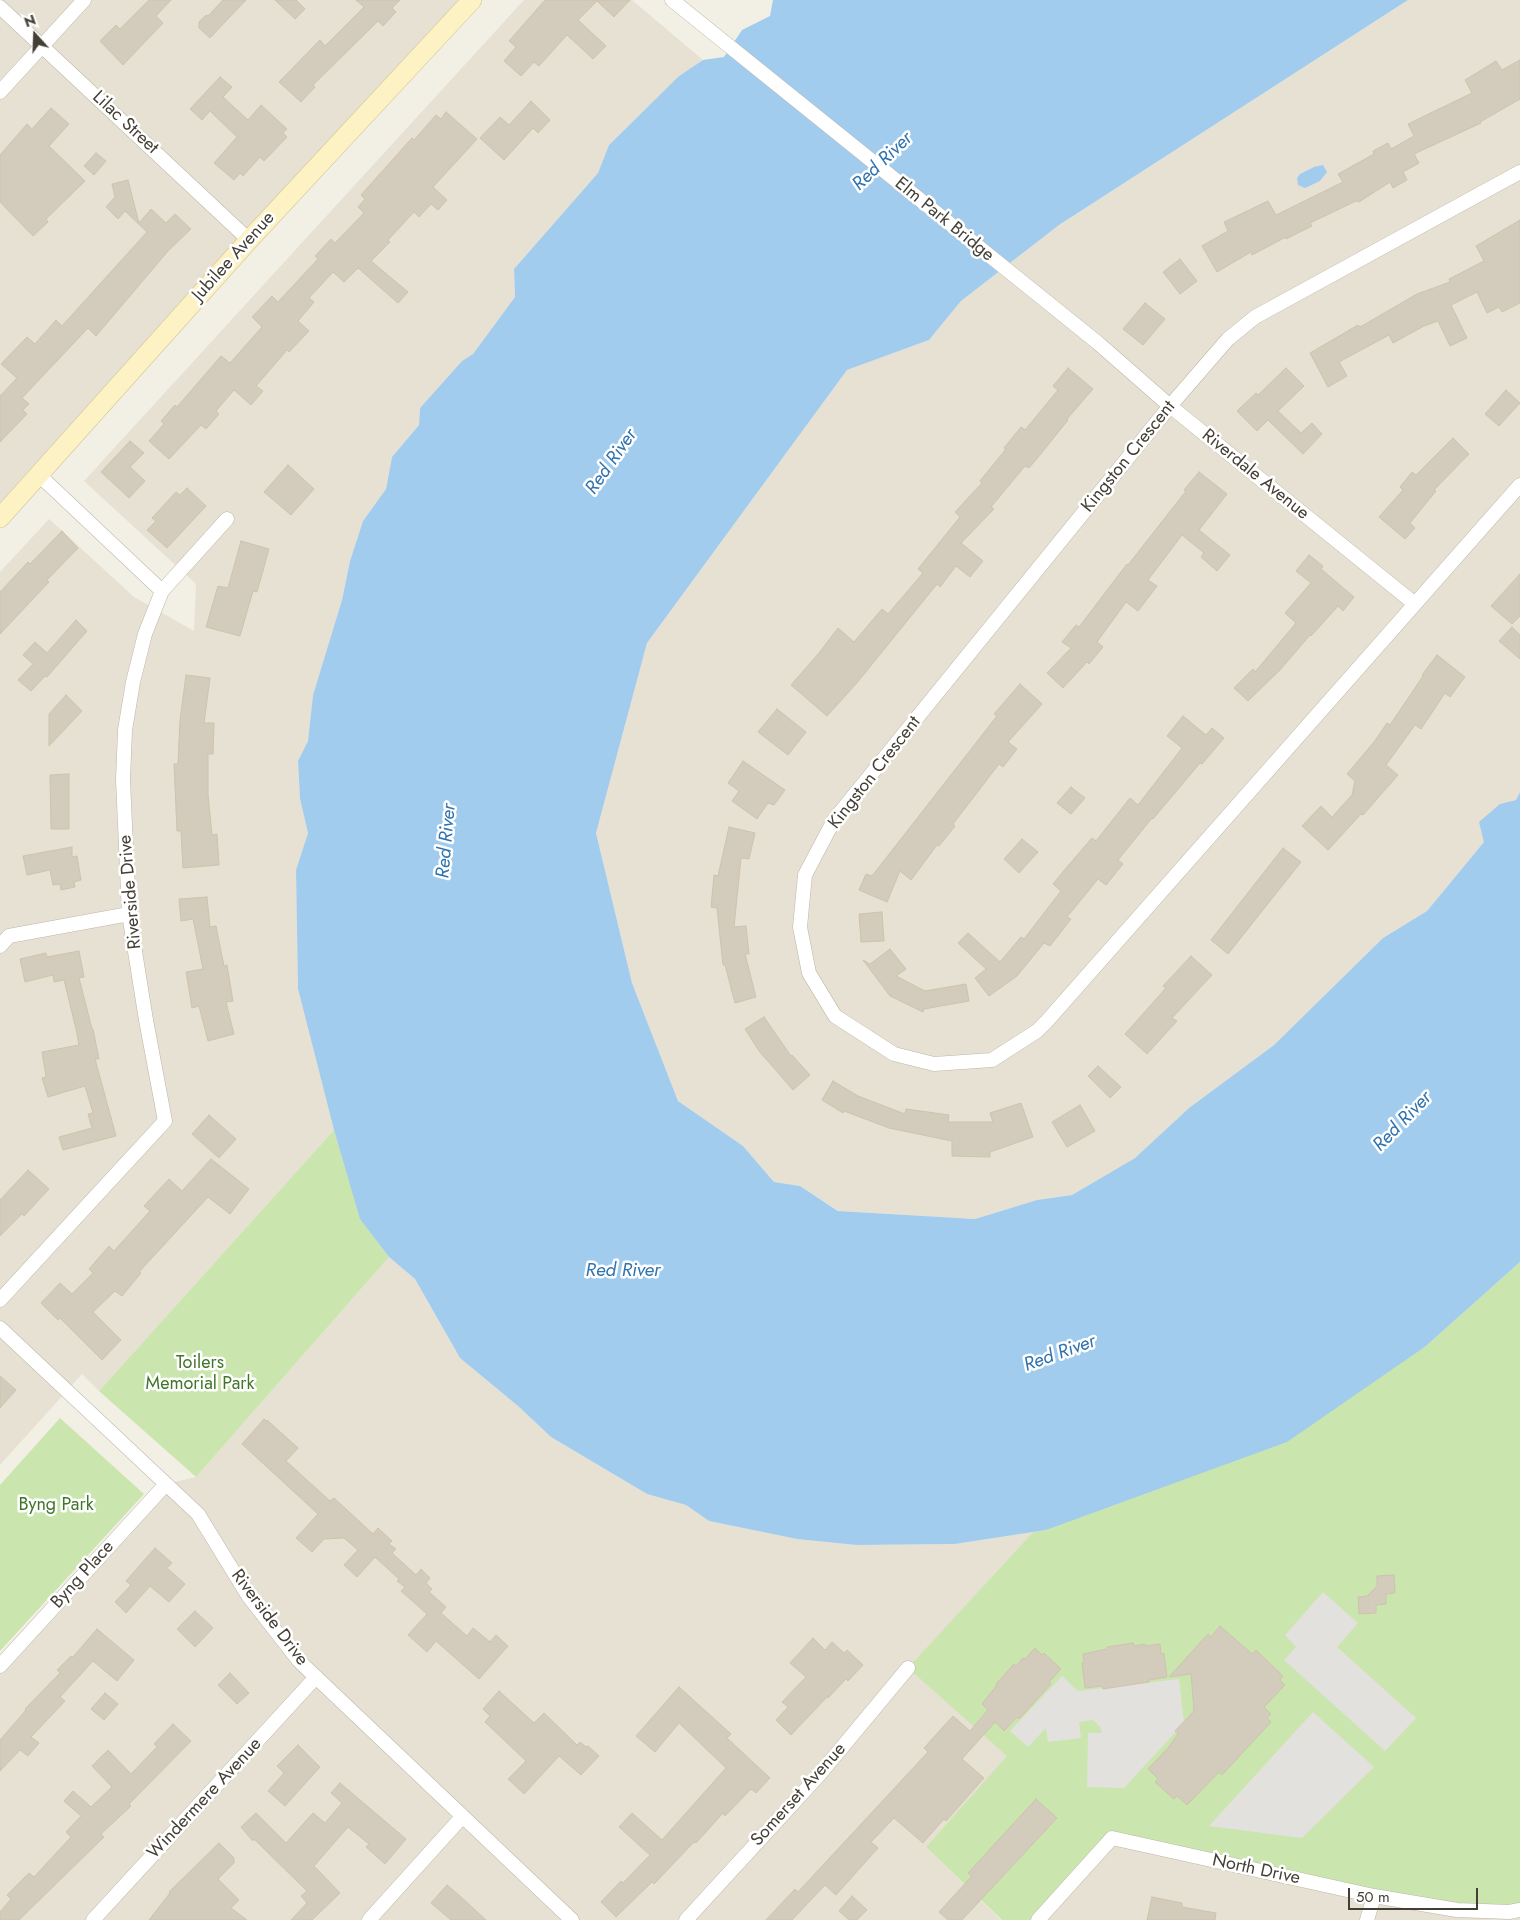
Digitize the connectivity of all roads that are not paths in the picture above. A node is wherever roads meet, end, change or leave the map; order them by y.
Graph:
1 (84, 0) edge
2 (472, 0) edge
3 (673, 1) edge
4 (0, 8) edge
5 (42, 46) junction
6 (0, 92) edge
7 (1520, 172) edge
8 (249, 240) junction
9 (1098, 343) joint
10 (1170, 406) junction
11 (40, 475) junction
12 (1520, 485) edge
13 (0, 518) edge
14 (227, 519) dead end
15 (162, 591) junction
16 (1415, 604) junction
17 (129, 914) junction
18 (0, 946) edge
19 (0, 1300) edge
20 (0, 1328) edge
21 (166, 1484) junction
22 (0, 1666) edge
23 (908, 1668) dead end
24 (316, 1677) junction
25 (462, 1817) junction
26 (1374, 1896) junction
27 (1514, 1911) edge
28 (93, 1920) edge
29 (369, 1920) edge
30 (572, 1920) edge
31 (686, 1920) edge
32 (1038, 1920) edge
33 (1367, 1920) edge

1 - 5 street
2 - 8 main road, Jubilee Avenue
3 - 9 street, Elm Park Bridge
4 - 5 street, Lilac Street
5 - 6 street
5 - 8 street, Lilac Street
7 - 10 street, Kingston Crescent
8 - 11 main road, Jubilee Avenue
9 - 10 street, Riverdale Avenue
10 - 16 street, Riverdale Avenue
10 - 16 street, Kingston Crescent
11 - 13 main road, Jubilee Avenue
11 - 15 street
12 - 16 street, Kingston Crescent
14 - 15 street
15 - 17 street, Riverside Drive
17 - 18 street
17 - 19 street, Riverside Drive
20 - 21 street, Riverside Drive
21 - 22 street, Byng Place
21 - 24 street, Riverside Drive
23 - 31 street, Somerset Avenue
24 - 25 street, Riverside Drive
24 - 28 street, Windermere Avenue
25 - 29 street
25 - 30 street, Riverside Drive
26 - 27 street, North Drive
26 - 32 street, North Drive
26 - 33 street

